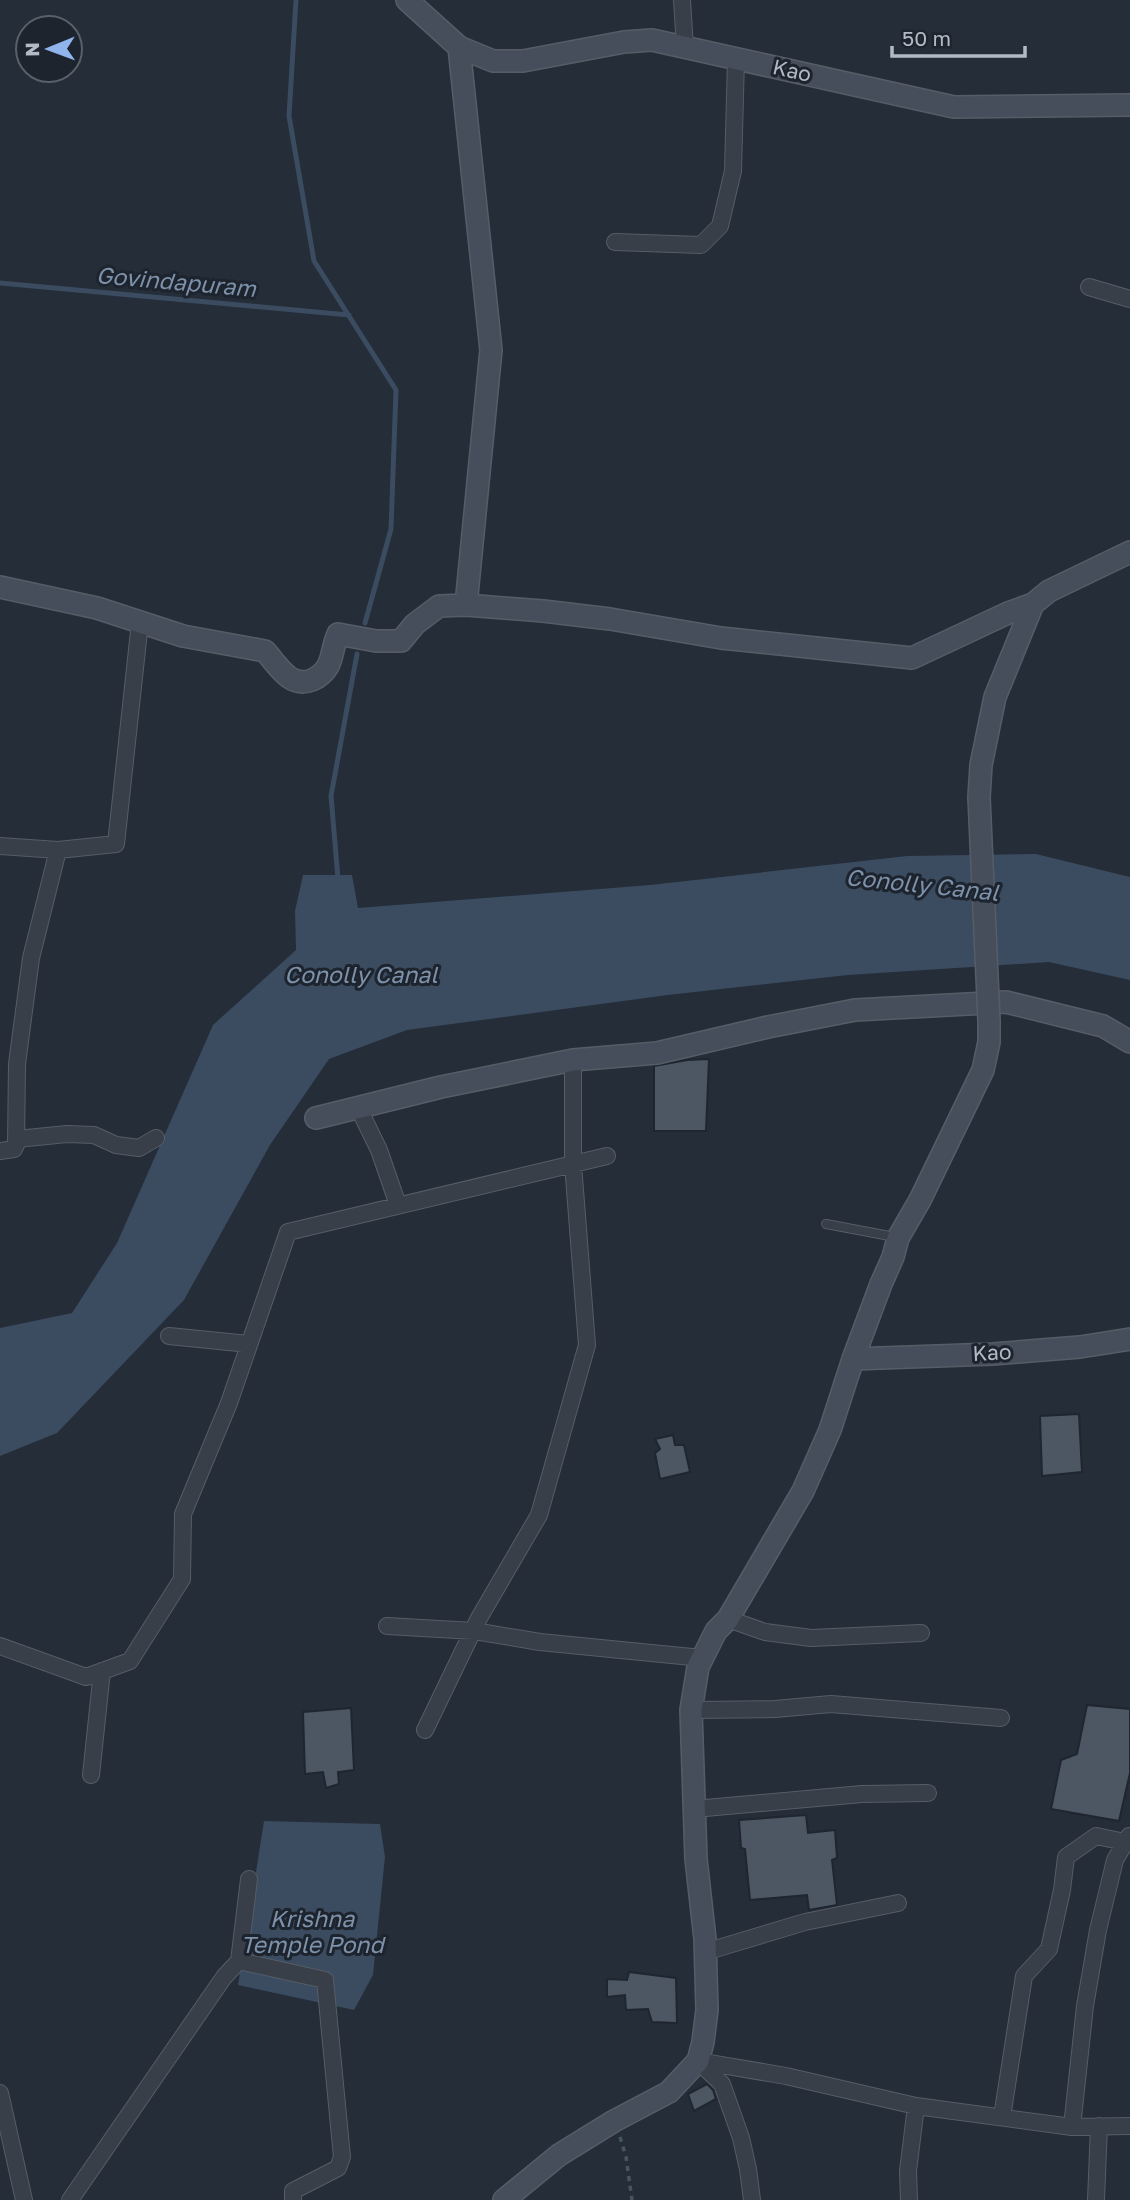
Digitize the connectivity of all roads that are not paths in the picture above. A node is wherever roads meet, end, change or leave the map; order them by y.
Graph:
1 (407, 0) edge
2 (682, 0) edge
3 (459, 47) junction
4 (685, 47) junction
5 (736, 58) junction
6 (1130, 105) edge
7 (615, 242) dead end
8 (1089, 287) dead end
9 (1130, 299) edge
10 (1130, 552) edge
11 (0, 587) edge
12 (1032, 604) junction
13 (466, 605) junction
14 (140, 622) junction
15 (0, 846) edge
16 (58, 850) junction
17 (1130, 1042) edge
18 (573, 1060) junction
19 (358, 1107) junction
20 (316, 1118) dead end
21 (156, 1138) dead end
22 (17, 1139) junction
23 (0, 1151) edge
24 (607, 1156) dead end
25 (573, 1164) junction
26 (398, 1205) junction
27 (826, 1224) dead end
28 (898, 1238) junction
29 (169, 1336) dead end
30 (1130, 1339) edge
31 (249, 1344) junction
32 (853, 1359) junction
33 (728, 1619) junction
34 (387, 1626) dead end
35 (474, 1632) junction
36 (920, 1633) dead end
37 (0, 1646) edge
38 (702, 1658) junction
39 (102, 1671) junction
40 (691, 1710) junction
41 (1001, 1718) dead end
42 (425, 1730) dead end
43 (91, 1775) dead end
44 (928, 1793) dead end
45 (694, 1809) junction
46 (1128, 1838) edge
47 (248, 1879) dead end
48 (898, 1903) dead end
49 (705, 1952) junction
50 (239, 1961) junction
51 (698, 2061) junction
52 (0, 2093) edge
53 (916, 2106) junction
54 (1002, 2118) junction
55 (1099, 2126) junction
56 (1130, 2126) edge
57 (1072, 2127) junction
58 (5, 2135) edge
59 (24, 2200) edge
60 (70, 2200) edge
61 (293, 2200) edge
62 (504, 2200) edge
63 (752, 2200) edge
64 (909, 2200) edge
65 (1096, 2200) edge

1 - 3 street, Kao
2 - 4 street
3 - 4 street, Kao
3 - 13 street
4 - 5 street, Kao
5 - 6 street, Kao
5 - 7 street
8 - 9 street
10 - 12 street
11 - 14 street
12 - 13 street
12 - 28 street, bridge
13 - 14 street
14 - 16 street
15 - 16 street
16 - 22 street
17 - 18 street
18 - 19 street
18 - 25 street
19 - 20 street
19 - 26 street
21 - 22 street
22 - 23 street
24 - 25 street
25 - 26 street
25 - 35 street
26 - 31 street
27 - 28 lane
28 - 32 street
29 - 31 street
30 - 32 street, Kao
31 - 39 street
32 - 33 street
33 - 36 street
33 - 38 street
34 - 35 street
35 - 38 street
35 - 42 street
37 - 39 street
38 - 40 street
39 - 43 street
40 - 41 street
40 - 45 street
44 - 45 street
45 - 49 street
46 - 54 street
46 - 57 street
47 - 50 street
48 - 49 street
49 - 51 street
50 - 60 street
50 - 61 street
51 - 53 street
51 - 62 street
51 - 63 street
52 - 58 street
53 - 54 street
53 - 64 street
54 - 57 street
55 - 56 street
55 - 57 street
55 - 65 street
58 - 59 street

